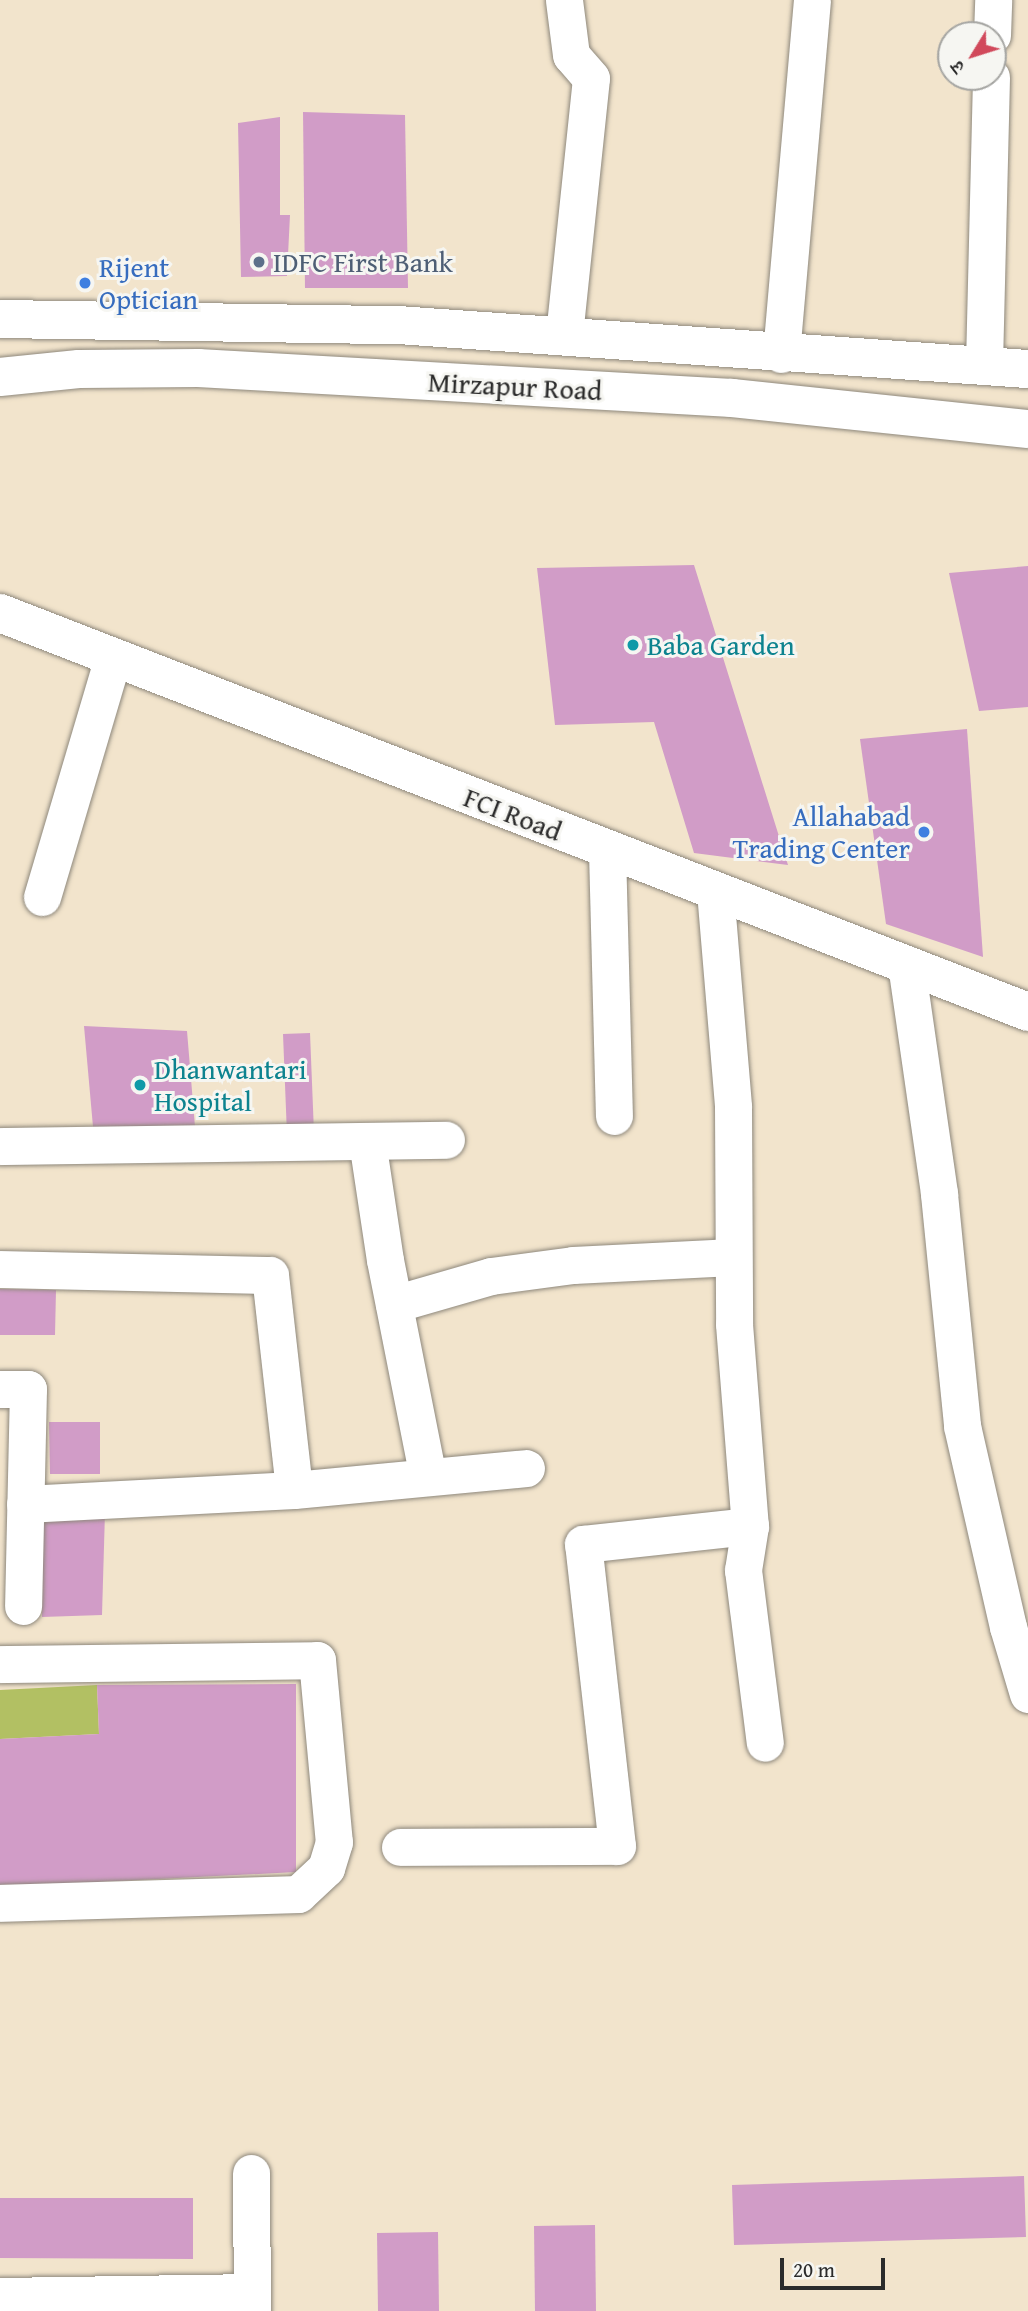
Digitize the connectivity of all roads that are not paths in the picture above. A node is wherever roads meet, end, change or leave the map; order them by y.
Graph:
1 (564, 0) edge
2 (812, 0) edge
3 (993, 0) edge
4 (992, 21) edge
5 (991, 91) edge
6 (0, 319) edge
7 (564, 335) junction
8 (781, 354) junction
9 (984, 364) junction
10 (1028, 369) edge
11 (0, 377) edge
12 (1028, 429) edge
13 (0, 613) edge
14 (113, 657) junction
15 (607, 851) junction
16 (715, 891) junction
17 (43, 897) dead end
18 (906, 964) junction
19 (1028, 1012) edge
20 (614, 1116) dead end
21 (446, 1140) dead end
22 (368, 1141) junction
23 (0, 1146) edge
24 (733, 1257) junction
25 (0, 1269) edge
26 (394, 1304) junction
27 (0, 1389) edge
28 (526, 1468) dead end
29 (428, 1477) junction
30 (294, 1490) junction
31 (25, 1504) junction
32 (750, 1526) junction
33 (23, 1606) dead end
34 (0, 1664) edge
35 (1028, 1694) edge
36 (765, 1743) dead end
37 (400, 1847) dead end
38 (0, 1903) edge
39 (251, 2173) dead end
40 (0, 2297) edge
41 (252, 2302) edge

1 - 7 street
2 - 8 street
3 - 4 street
5 - 9 street
6 - 7 main road, Mirzapur Road
7 - 8 main road, Mirzapur Road
8 - 9 main road, Mirzapur Road
9 - 10 main road, Mirzapur Road
11 - 12 main road, Mirzapur Road
13 - 14 main road, FCI Road
14 - 15 main road, FCI Road
14 - 17 street
15 - 16 main road, FCI Road
15 - 20 street
16 - 18 main road, FCI Road
16 - 24 street
18 - 19 main road, FCI Road
18 - 35 street
21 - 22 street
22 - 23 street
22 - 26 street
24 - 26 street
24 - 32 street
25 - 30 street
26 - 29 street
27 - 31 street
28 - 29 street
29 - 30 street
30 - 31 street
31 - 33 street
32 - 36 street
32 - 37 street
34 - 38 street
39 - 41 street
40 - 41 street

